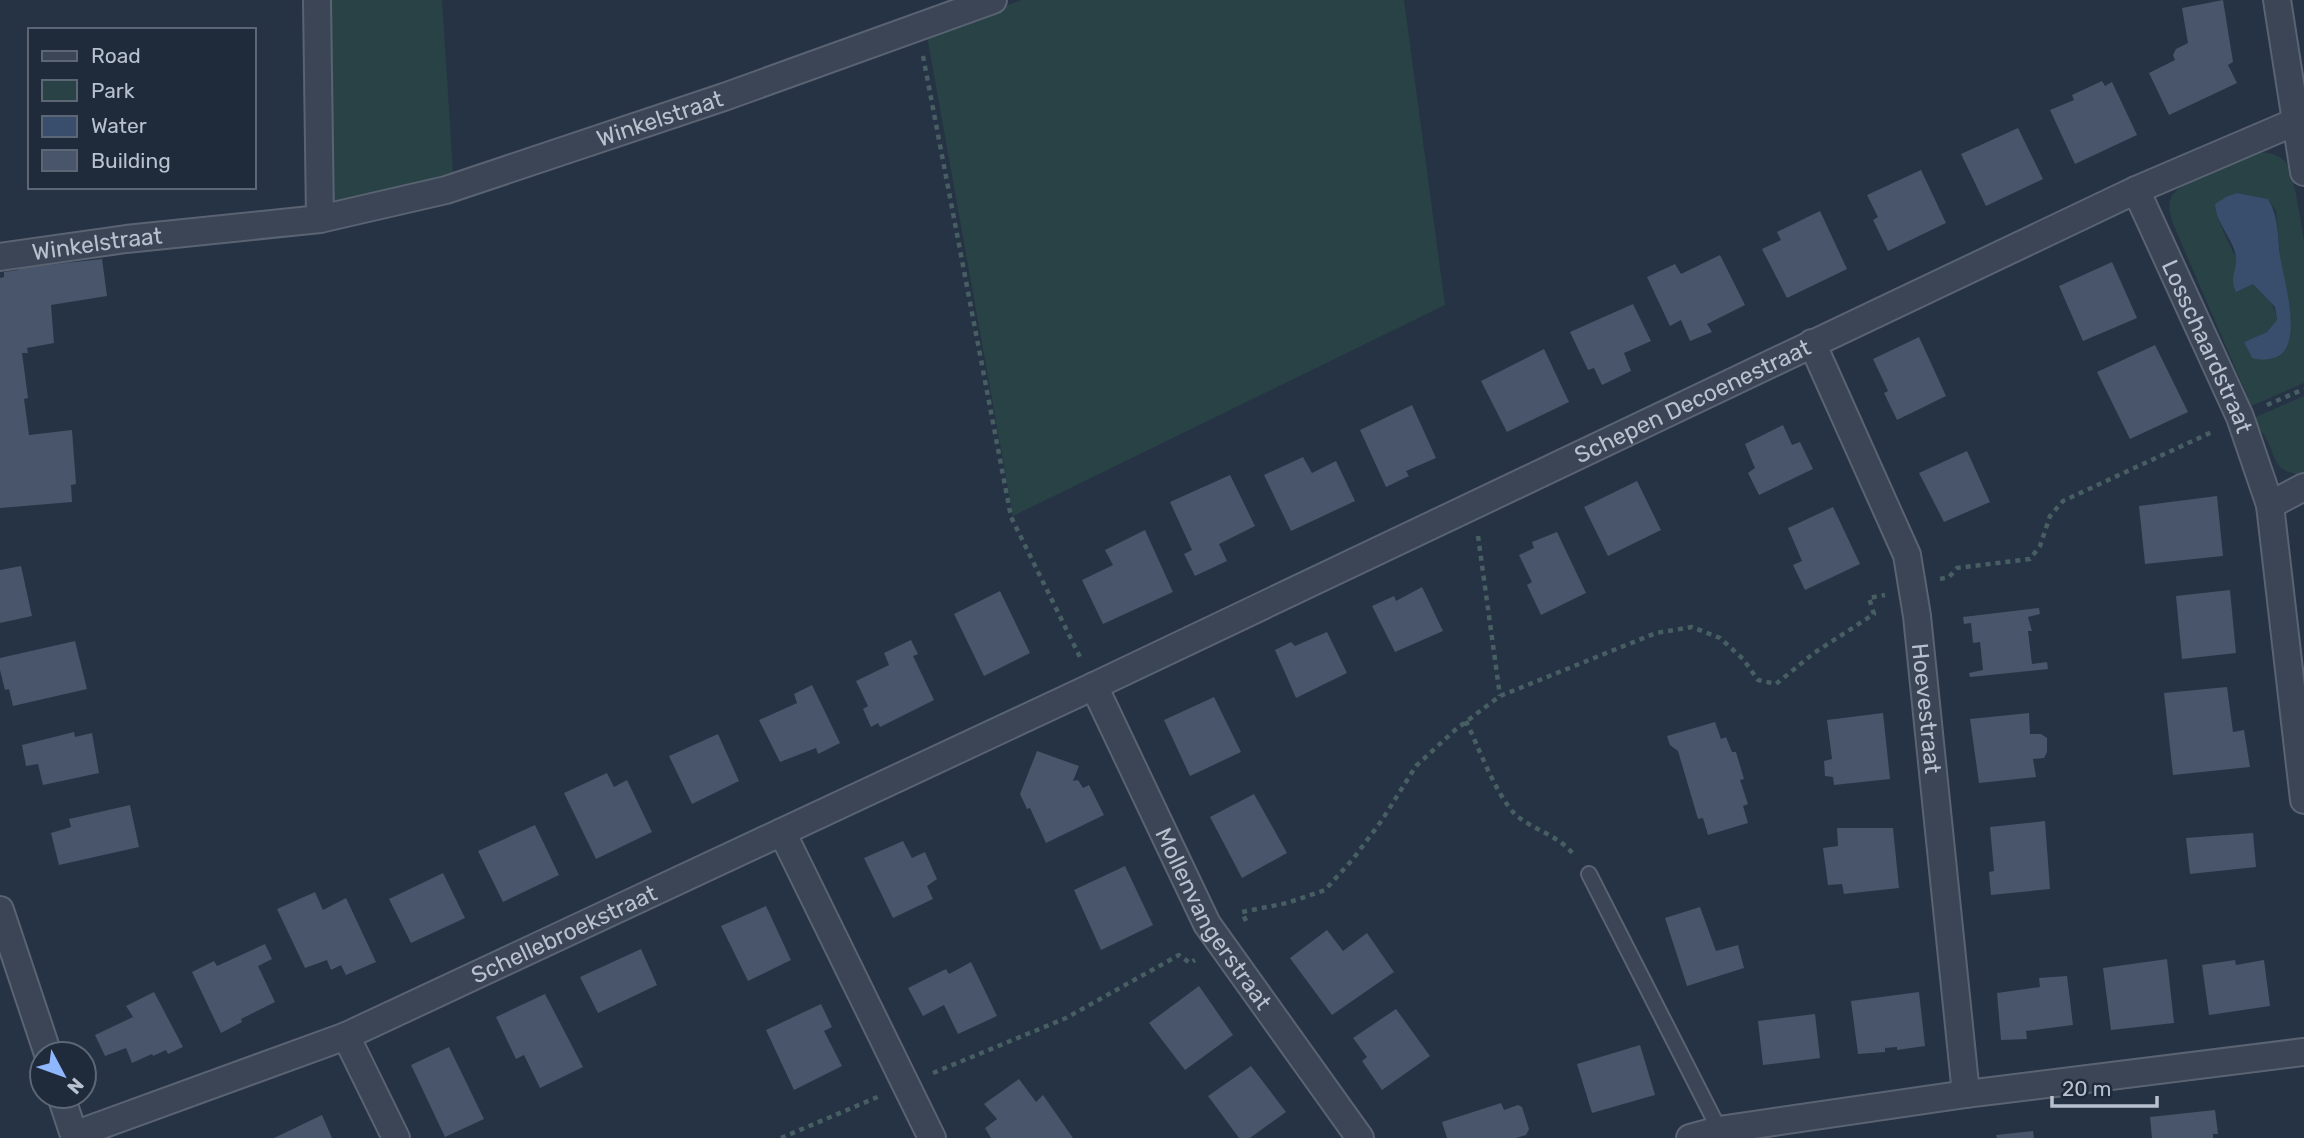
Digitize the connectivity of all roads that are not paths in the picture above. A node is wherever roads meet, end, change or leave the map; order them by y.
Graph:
1 (317, 0) edge
2 (993, 0) edge
3 (2277, 0) edge
4 (2295, 122) junction
5 (2304, 172) edge
6 (2136, 190) junction
7 (320, 219) junction
8 (0, 257) edge
9 (1812, 343) junction
10 (2304, 487) edge
11 (2270, 505) junction
12 (2298, 685) edge
13 (1094, 686) junction
14 (2304, 800) edge
15 (782, 832) junction
16 (1589, 874) road end
17 (0, 910) edge
18 (346, 1036) junction
19 (43, 1040) edge
20 (2304, 1052) edge
21 (1966, 1094) junction
22 (66, 1110) edge
23 (1721, 1134) edge
24 (75, 1137) edge
25 (396, 1138) edge
26 (932, 1138) edge
27 (1360, 1138) edge
28 (1690, 1138) edge

1 - 7 street
2 - 7 street, Winkelstraat
3 - 4 street
4 - 5 street
4 - 6 street, Schepen Decoenestraat
6 - 9 street, Schepen Decoenestraat
6 - 11 street, Losschaardstraat
7 - 8 street, Winkelstraat
9 - 13 street, Schepen Decoenestraat
9 - 21 street, Hoevestraat
10 - 11 street
11 - 12 street, Losschaardstraat
12 - 14 street, Losschaardstraat
13 - 15 street, Schellebroekstraat
13 - 27 street, Mollenvangerstraat
15 - 18 street, Schellebroekstraat
15 - 26 street
16 - 23 lane
17 - 19 street
18 - 24 street, Schellebroekstraat
18 - 25 street
20 - 21 street
21 - 23 street
22 - 24 street
23 - 28 street

